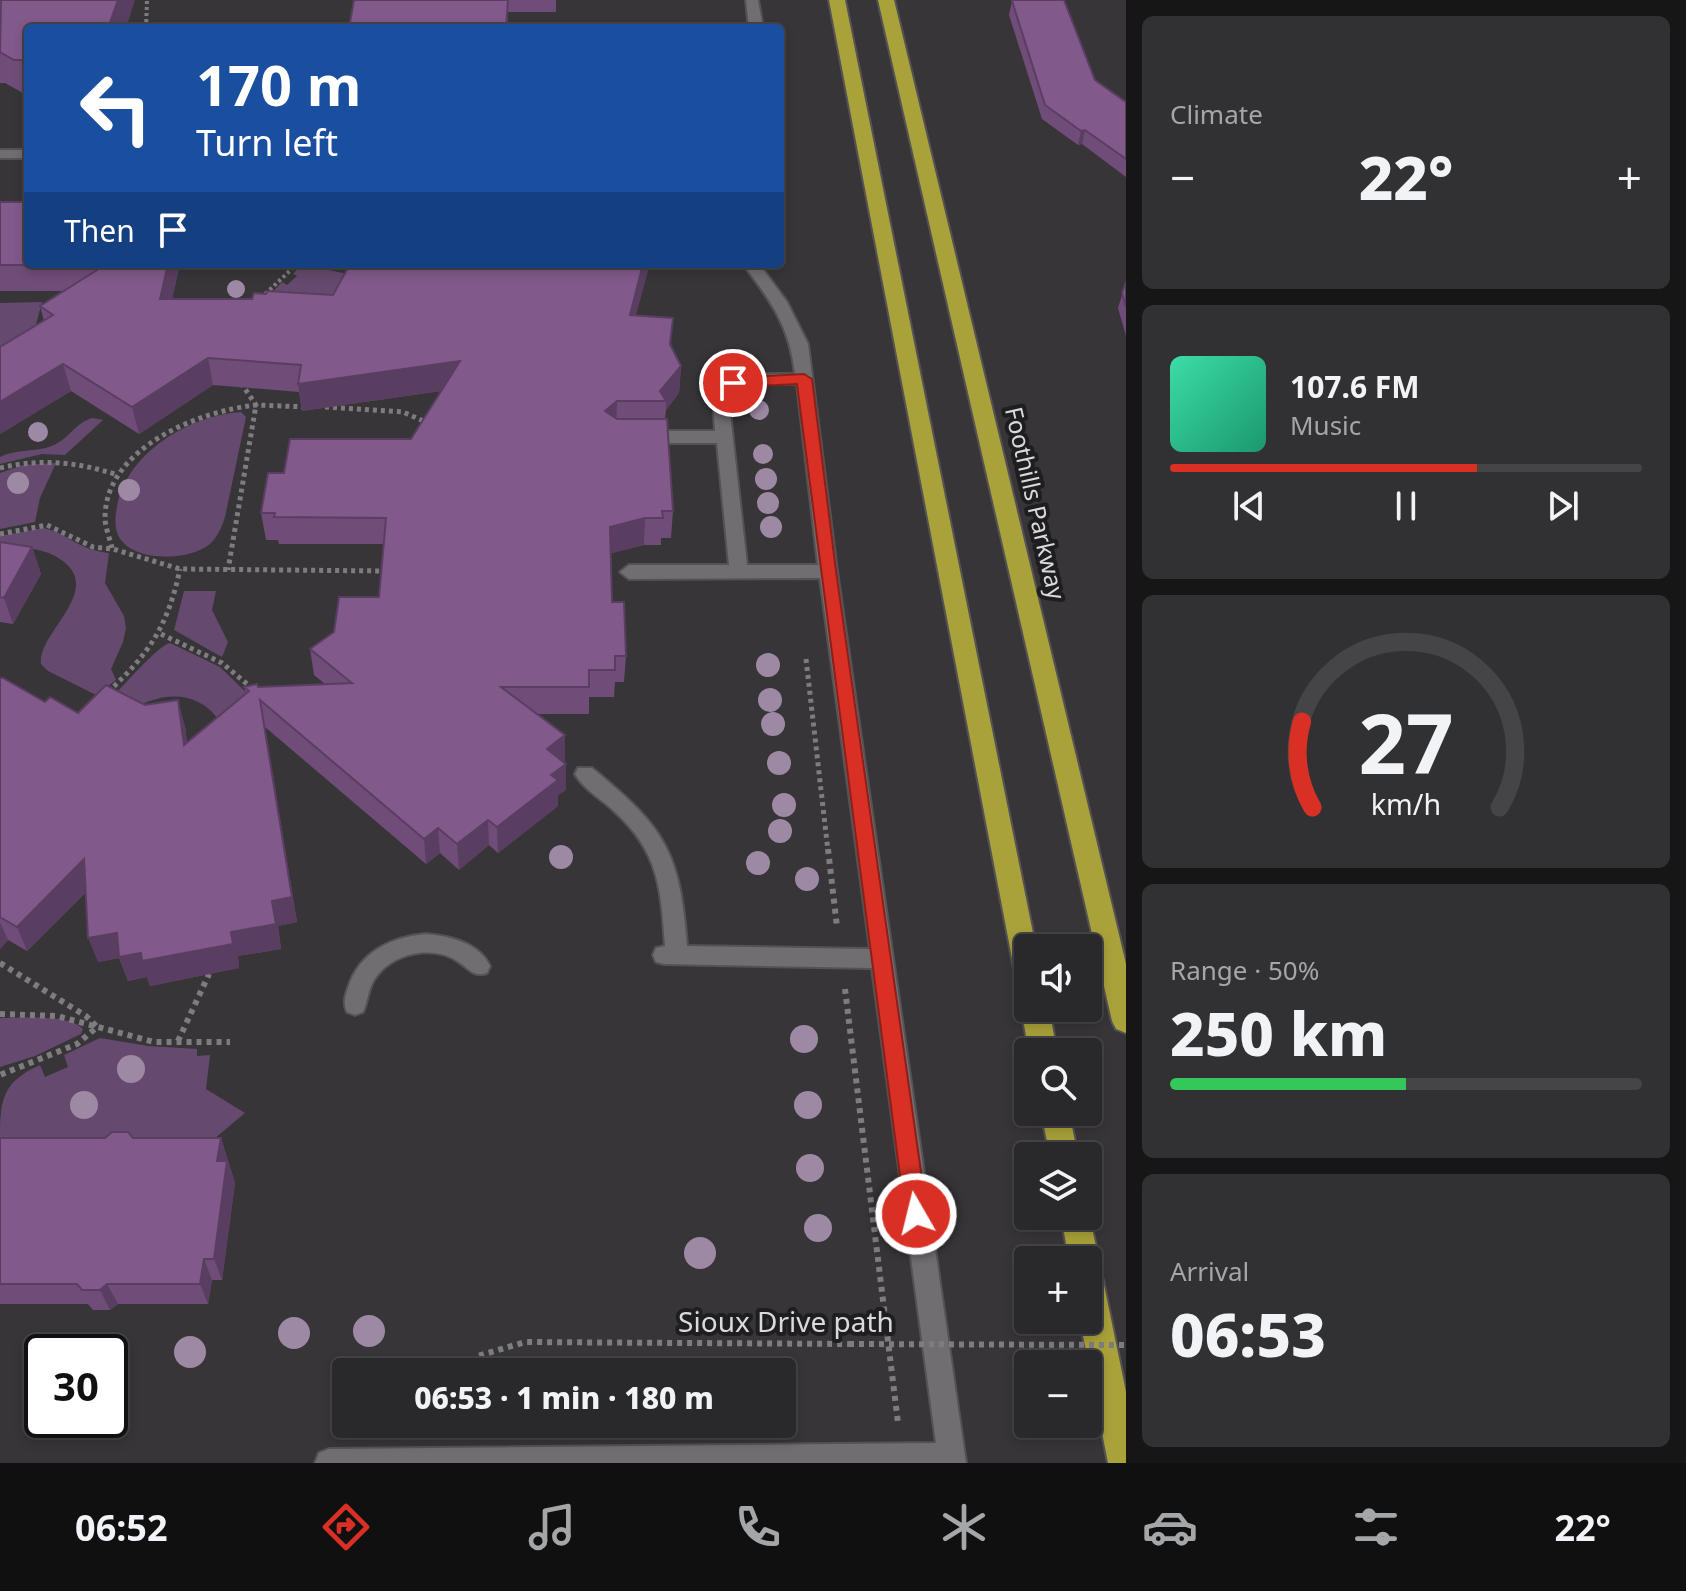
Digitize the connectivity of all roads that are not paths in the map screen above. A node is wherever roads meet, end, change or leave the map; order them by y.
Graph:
1 (752, 0) edge
2 (837, 0) edge
3 (886, 0) edge
4 (755, 24) edge
5 (0, 154) edge
6 (24, 154) edge
7 (755, 268) edge
8 (804, 379) junction
9 (631, 437) edge
10 (724, 437) junction
11 (828, 571) junction
12 (629, 572) dead end
13 (739, 572) junction
14 (585, 774) dead end
15 (1020, 934) edge
16 (881, 959) junction
17 (479, 966) dead end
18 (355, 1005) dead end
19 (1126, 1021) edge
20 (1099, 1334) edge
21 (952, 1459) edge
22 (329, 1463) edge
23 (1124, 1463) edge

1 - 4 street
2 - 15 highway
3 - 19 highway, Foothills Parkway
5 - 6 street
7 - 8 street
8 - 10 street
8 - 11 street
9 - 10 street
10 - 13 street
11 - 13 street
11 - 16 street
12 - 13 street
14 - 16 street
16 - 21 street
17 - 18 street
20 - 23 highway
21 - 22 street

